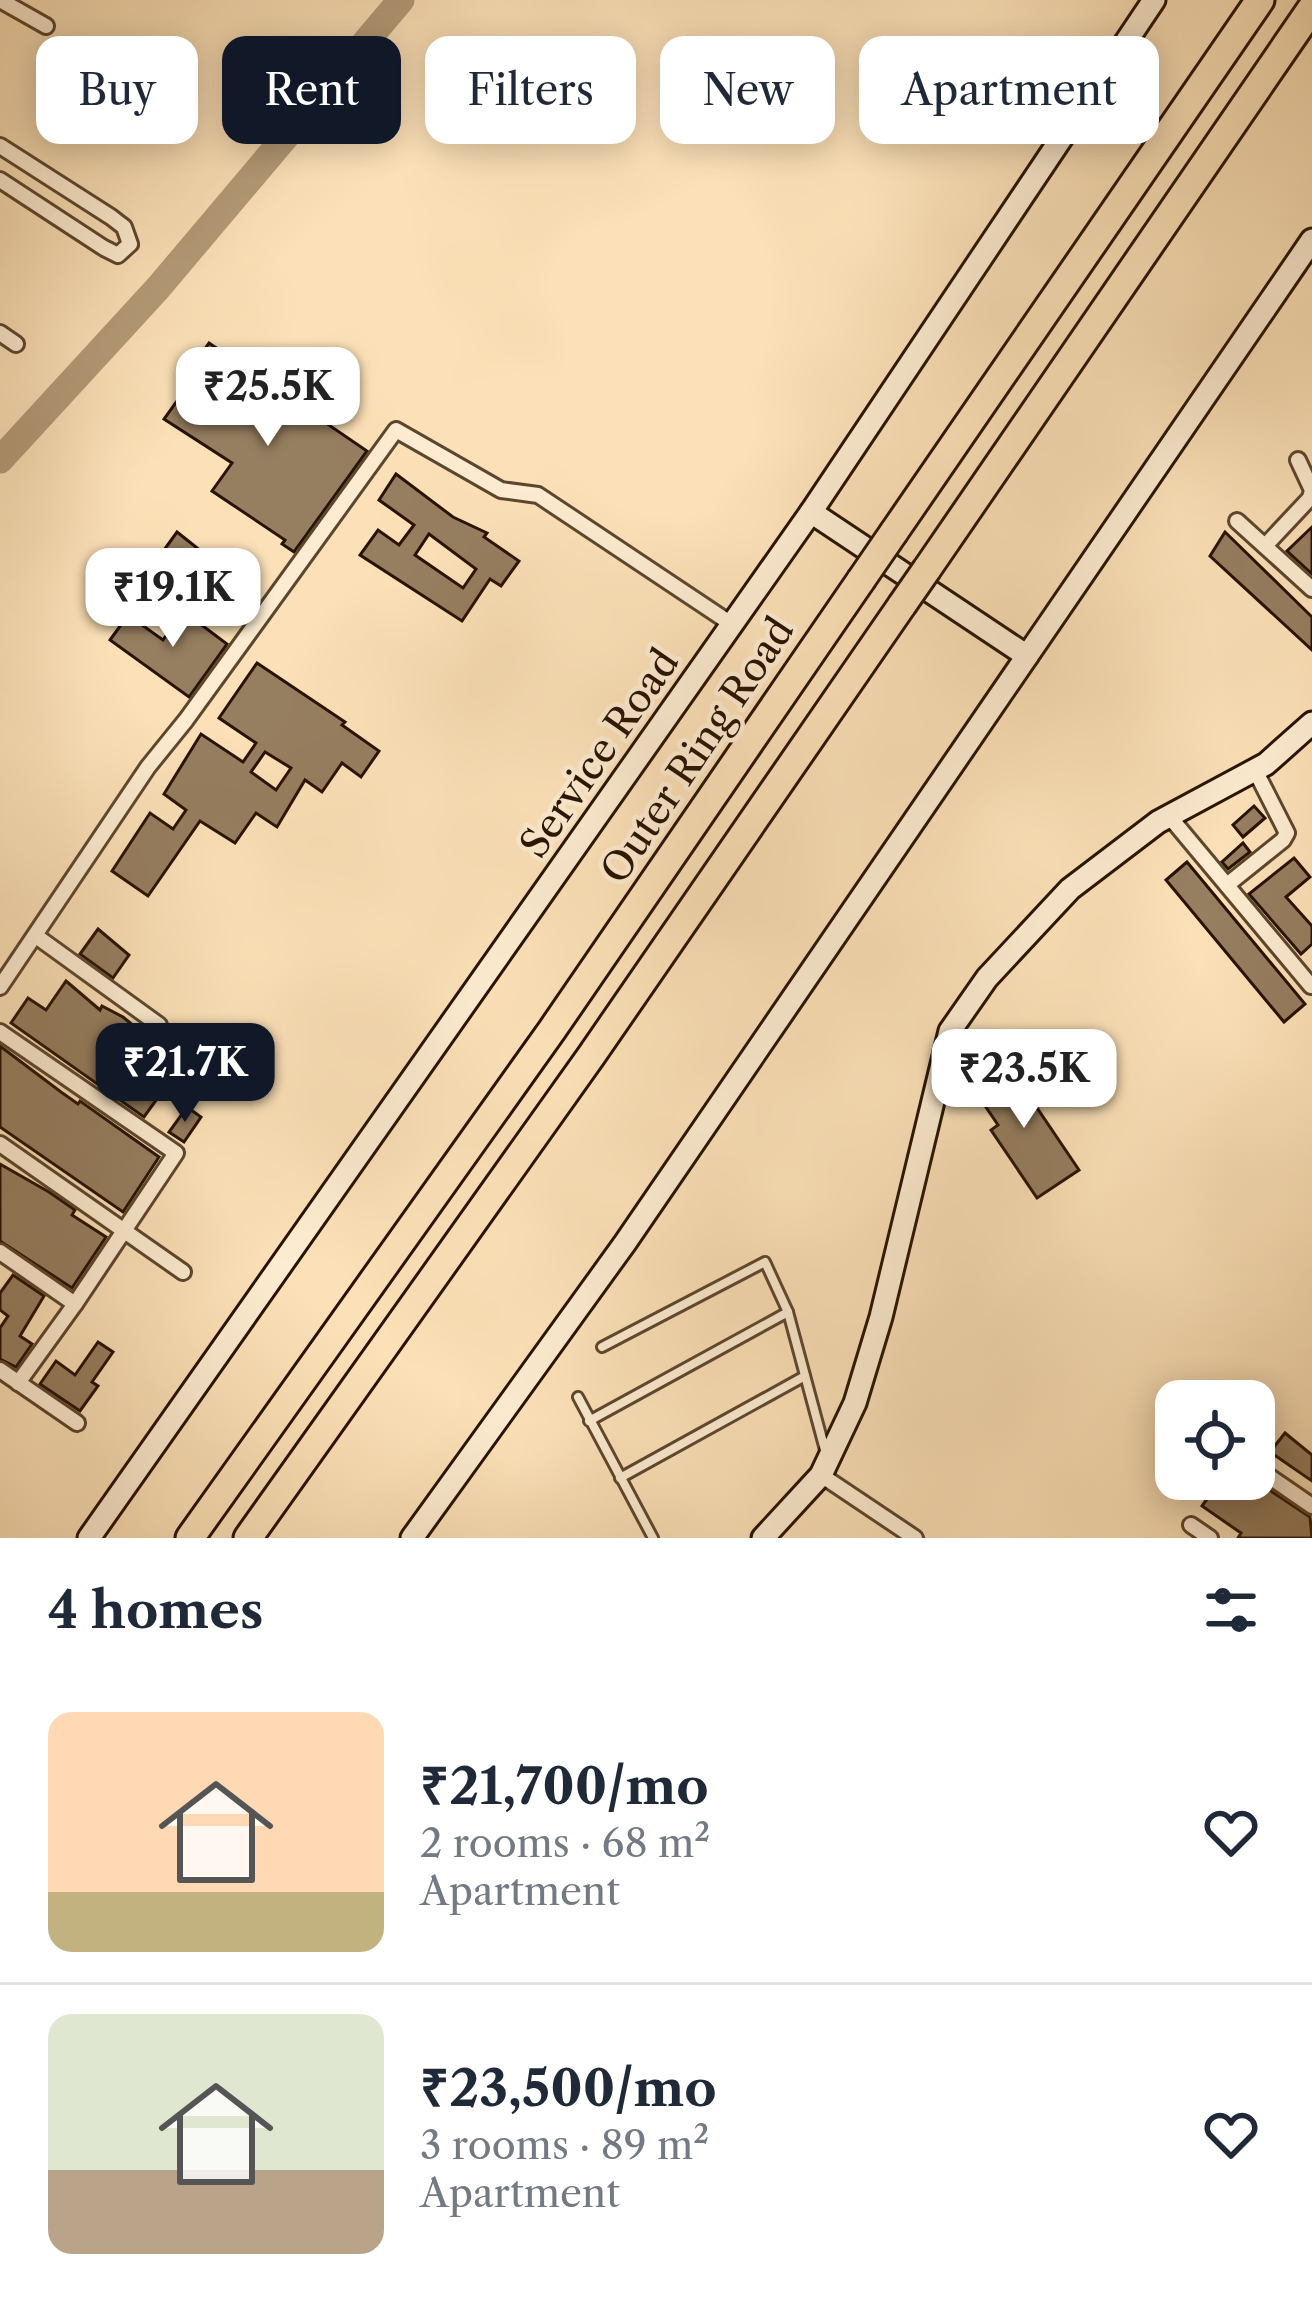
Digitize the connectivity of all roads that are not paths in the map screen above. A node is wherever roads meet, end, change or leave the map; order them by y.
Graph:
1 (0, 0) edge
2 (1154, 0) edge
3 (1260, 0) edge
4 (1312, 8) edge
5 (46, 26) dead end
6 (0, 146) edge
7 (0, 180) edge
8 (1312, 240) edge
9 (0, 333) edge
10 (16, 344) dead end
11 (1298, 460) dead end
12 (812, 512) junction
13 (1238, 521) dead end
14 (1265, 546) junction
15 (1312, 589) edge
16 (733, 625) junction
17 (1027, 656) junction
18 (1312, 723) edge
19 (1255, 770) junction
20 (1169, 816) junction
21 (1227, 885) junction
22 (36, 935) junction
23 (0, 986) edge
24 (1311, 986) edge
25 (159, 1025) dead end
26 (0, 1032) edge
27 (0, 1144) edge
28 (123, 1231) junction
29 (0, 1252) edge
30 (183, 1272) dead end
31 (75, 1304) junction
32 (788, 1312) junction
33 (602, 1347) dead end
34 (0, 1370) edge
35 (805, 1376) junction
36 (18, 1383) junction
37 (578, 1397) dead end
38 (590, 1420) junction
39 (76, 1424) dead end
40 (825, 1469) junction
41 (620, 1478) junction
42 (1275, 1480) edge
43 (1312, 1505) edge
44 (1191, 1525) dead end
45 (89, 1538) edge
46 (190, 1538) edge
47 (248, 1538) edge
48 (412, 1538) edge
49 (653, 1538) edge
50 (763, 1538) edge
51 (915, 1538) edge
52 (1210, 1538) edge

1 - 5 street
2 - 12 main road, Service Road
3 - 46 highway, Outer Ring Road, bridge
4 - 47 highway, bridge
6 - 7 street
8 - 17 main road
9 - 10 street
11 - 14 street
12 - 16 main road, Service Road
12 - 17 main road
13 - 14 street
14 - 15 street
16 - 22 street
16 - 45 main road, Service Road
17 - 48 main road
18 - 19 main road
19 - 20 main road
19 - 21 street
20 - 21 street
20 - 40 main road
21 - 24 street
22 - 23 street
22 - 25 street
26 - 28 street
27 - 28 street
28 - 30 street
28 - 31 street
29 - 31 street
31 - 36 street
32 - 33 lane
32 - 35 lane
32 - 38 lane
34 - 36 street
35 - 40 lane
35 - 41 lane
36 - 39 street
37 - 38 lane
38 - 41 lane
40 - 50 main road
40 - 51 street
41 - 49 lane
42 - 43 street
44 - 52 street

